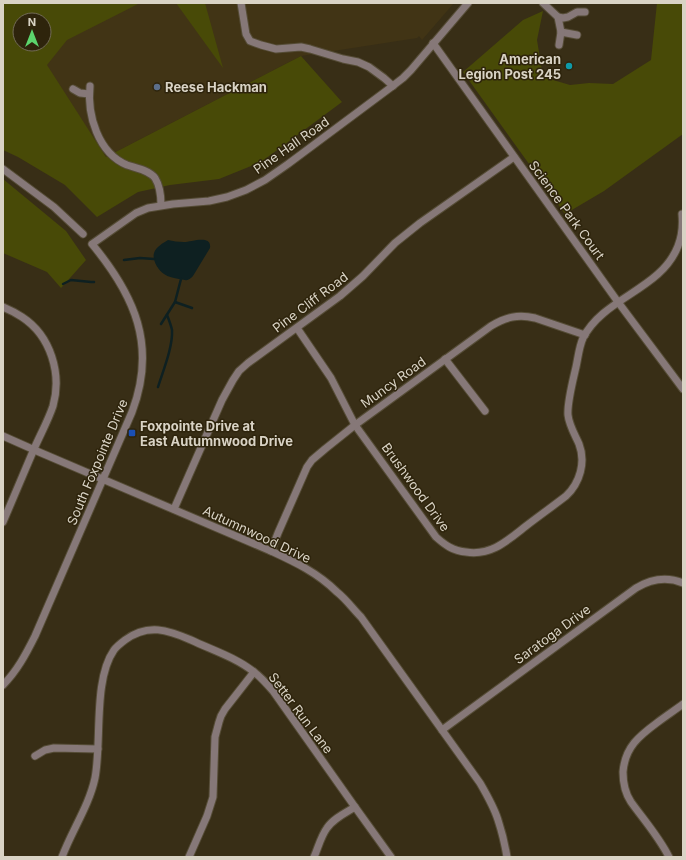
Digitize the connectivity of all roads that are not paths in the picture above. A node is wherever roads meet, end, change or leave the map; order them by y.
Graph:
1 (241, 3) edge
2 (468, 3) edge
3 (543, 3) edge
4 (585, 12) dead end
5 (558, 17) junction
6 (561, 32) junction
7 (577, 35) dead end
8 (434, 44) junction
9 (559, 45) dead end
10 (90, 86) dead end
11 (393, 86) junction
12 (73, 89) dead end
13 (89, 94) junction
14 (514, 157) junction
15 (3, 169) edge
16 (161, 205) junction
17 (682, 214) dead end
18 (83, 234) dead end
19 (92, 244) joint
20 (618, 302) junction
21 (3, 307) edge
22 (296, 328) junction
23 (585, 335) junction
24 (445, 359) junction
25 (683, 389) edge
26 (485, 411) dead end
27 (356, 425) junction
28 (3, 436) edge
29 (34, 450) junction
30 (103, 479) junction
31 (174, 509) junction
32 (3, 522) edge
33 (271, 551) junction
34 (683, 583) edge
35 (254, 672) junction
36 (3, 685) edge
37 (683, 704) edge
38 (442, 730) junction
39 (98, 750) junction
40 (35, 756) dead end
41 (355, 807) junction
42 (62, 857) edge
43 (189, 857) edge
44 (314, 857) edge
45 (391, 857) edge
46 (507, 857) edge
47 (669, 857) edge

1 - 11 street
2 - 8 street, Pine Hall Road
3 - 5 street
4 - 5 street
5 - 6 street
6 - 7 street
6 - 9 street
8 - 11 street, Pine Hall Road
8 - 14 street, Science Park Court
10 - 13 street
11 - 16 street, Pine Hall Road
12 - 13 street
13 - 16 street
14 - 20 street, Science Park Court
14 - 22 street, Pine Cliff Road
15 - 18 street
16 - 19 street, Pine Hall Road
17 - 20 street, Brushwood Drive
19 - 30 street, South Foxpointe Drive
20 - 23 street, Brushwood Drive
20 - 25 street, Science Park Court
21 - 29 street
22 - 27 street, Brushwood Drive
22 - 31 street, Pine Cliff Road
23 - 24 street, Muncy Road
23 - 27 street, Brushwood Drive
24 - 26 street
24 - 27 street, Muncy Road
27 - 33 street, Muncy Road
28 - 29 street, Autumnwood Drive
29 - 30 street, Autumnwood Drive
29 - 32 street
30 - 31 street, Autumnwood Drive
30 - 36 street, South Foxpointe Drive
31 - 33 street, Autumnwood Drive
33 - 38 street, Autumnwood Drive
34 - 38 street, Saratoga Drive
35 - 39 street, Setter Run Lane
35 - 41 street, Setter Run Lane
35 - 43 street
37 - 47 street
38 - 46 street, Autumnwood Drive
39 - 40 street
39 - 42 street, Setter Run Lane
41 - 44 street
41 - 45 street, Setter Run Lane

